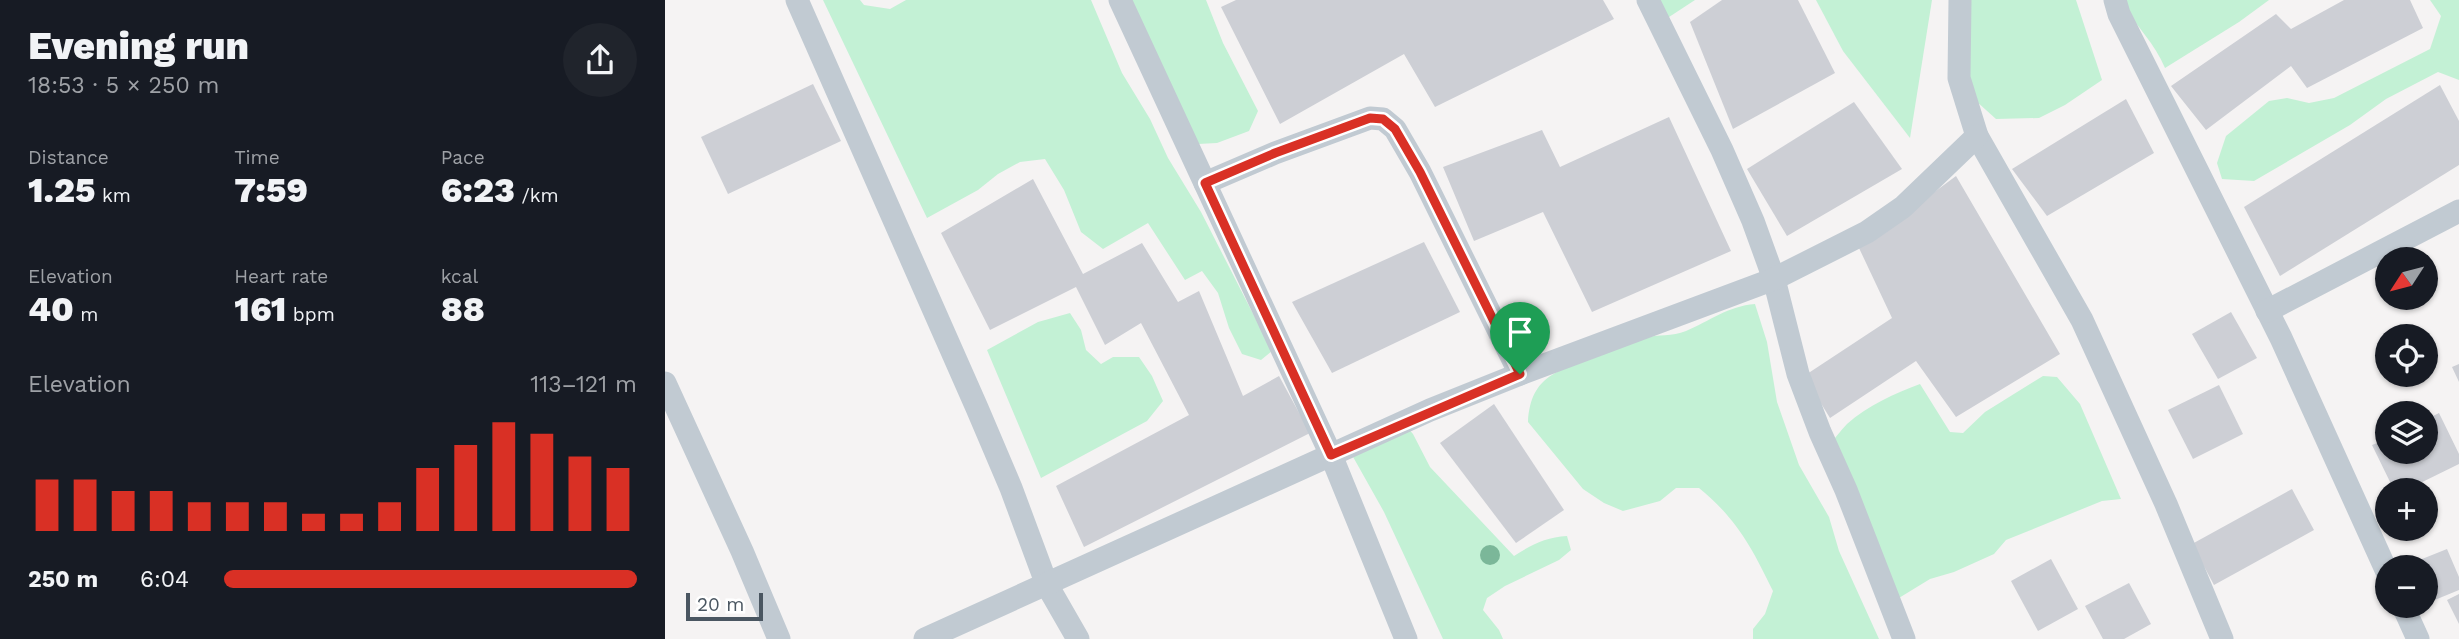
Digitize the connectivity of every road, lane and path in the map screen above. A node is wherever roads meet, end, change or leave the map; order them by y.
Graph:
1 (797, 0) edge
2 (1120, 0) edge
3 (1648, 0) edge
4 (1960, 0) edge
5 (2115, 0) edge
6 (1977, 136) junction
7 (1205, 183) junction
8 (2459, 211) edge
9 (1775, 279) junction
10 (2267, 311) junction
11 (1520, 374) junction
12 (665, 383) edge
13 (1331, 455) junction
14 (2379, 555) edge
15 (1047, 585) junction
16 (2408, 618) edge
17 (779, 639) edge
18 (925, 639) edge
19 (1077, 639) edge
20 (1406, 639) edge
21 (1904, 639) edge
22 (2222, 639) edge
23 (2418, 639) edge

1 - 15 street
2 - 7 street
3 - 9 street
4 - 6 street
5 - 10 street
6 - 9 street
6 - 22 street
7 - 11 street
7 - 13 street
8 - 10 street
9 - 11 street
9 - 21 street
10 - 14 street
11 - 13 street
12 - 17 street
13 - 15 street
13 - 20 street
15 - 18 street
15 - 19 street
16 - 23 street

